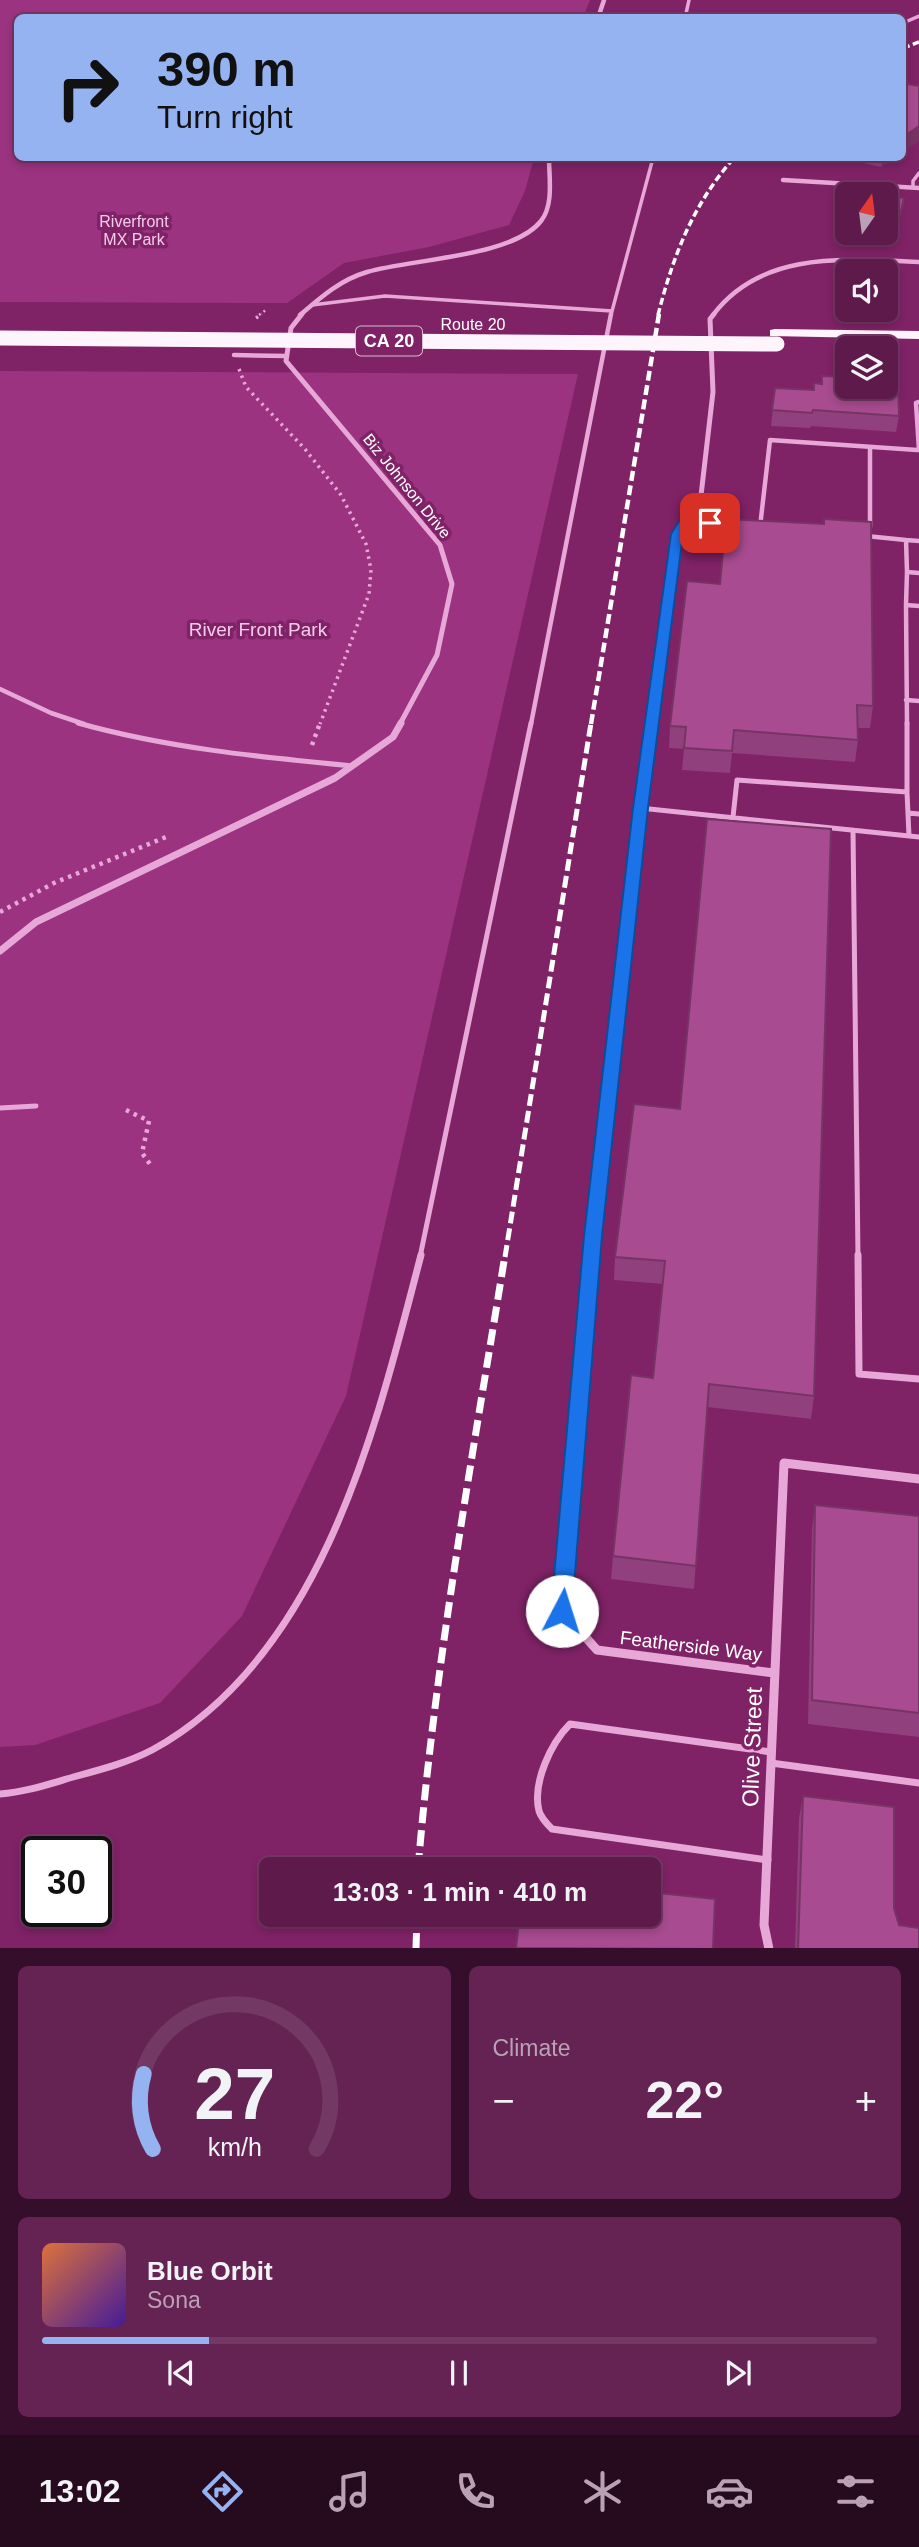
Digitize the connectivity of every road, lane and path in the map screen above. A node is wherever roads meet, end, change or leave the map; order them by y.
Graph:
1 (549, 161) edge
2 (652, 161) edge
3 (919, 173) edge
4 (783, 180) dead end
5 (916, 188) edge
6 (919, 262) edge
7 (311, 305) junction
8 (266, 310) dead end
9 (612, 311) junction
10 (254, 321) dead end
11 (0, 327) edge
12 (919, 335) edge
13 (0, 338) edge
14 (776, 338) junction
15 (919, 345) edge
16 (234, 355) dead end
17 (242, 355) junction
18 (287, 356) junction
19 (919, 402) edge
20 (870, 447) junction
21 (918, 450) edge
22 (685, 521) junction
23 (735, 525) edge
24 (748, 526) edge
25 (760, 527) junction
26 (774, 529) edge
27 (856, 536) edge
28 (870, 537) junction
29 (906, 540) junction
30 (919, 541) edge
31 (907, 572) junction
32 (919, 573) edge
33 (906, 605) junction
34 (919, 606) edge
35 (905, 635) joint
36 (0, 689) edge
37 (906, 700) junction
38 (919, 701) edge
39 (301, 761) junction
40 (352, 766) junction
41 (907, 792) junction
42 (640, 808) junction
43 (908, 813) junction
44 (919, 814) edge
45 (733, 817) junction
46 (853, 830) junction
47 (170, 835) dead end
48 (909, 836) junction
49 (919, 837) edge
50 (0, 912) edge
51 (0, 951) edge
52 (36, 1106) dead end
53 (0, 1108) edge
54 (126, 1110) dead end
55 (152, 1167) dead end
56 (919, 1379) edge
57 (919, 1479) edge
58 (774, 1673) junction
59 (771, 1758) junction
60 (919, 1783) edge
61 (0, 1794) edge
62 (768, 1860) junction
63 (769, 1948) edge

1 - 7 street
2 - 9 lane
3 - 5 lane
4 - 5 street
6 - 22 street, Featherside Way
7 - 9 lane
7 - 18 street
8 - 10 path
9 - 61 lane
11 - 14 highway, Route 20 / CA 20
12 - 14 highway, CA 20
13 - 14 highway, Route 20 / CA 20, bridge
14 - 15 highway, CA 20
16 - 17 lane
17 - 18 lane
17 - 39 path
18 - 40 street, Biz Johnson Drive
19 - 21 lane
20 - 21 lane
20 - 25 lane
20 - 28 lane
22 - 23 lane
22 - 42 street, Featherside Way
24 - 25 lane
25 - 26 lane
27 - 28 lane
28 - 29 lane
29 - 30 lane
29 - 31 lane
31 - 32 lane
31 - 33 lane
33 - 34 lane
33 - 35 lane
35 - 37 lane
36 - 39 lane
37 - 38 lane
37 - 41 lane
39 - 40 lane
40 - 51 street, Biz Johnson Drive
41 - 43 lane
41 - 45 lane
42 - 45 lane
42 - 58 street, Featherside Way
43 - 44 lane
43 - 48 lane
45 - 46 lane
46 - 48 lane
46 - 56 lane
47 - 50 path
48 - 49 lane
52 - 53 lane
54 - 55 path
57 - 58 street, Olive Street
58 - 59 street, Olive Street
59 - 60 lane
59 - 62 street, Olive Street
59 - 62 lane
62 - 63 street, Olive Street

